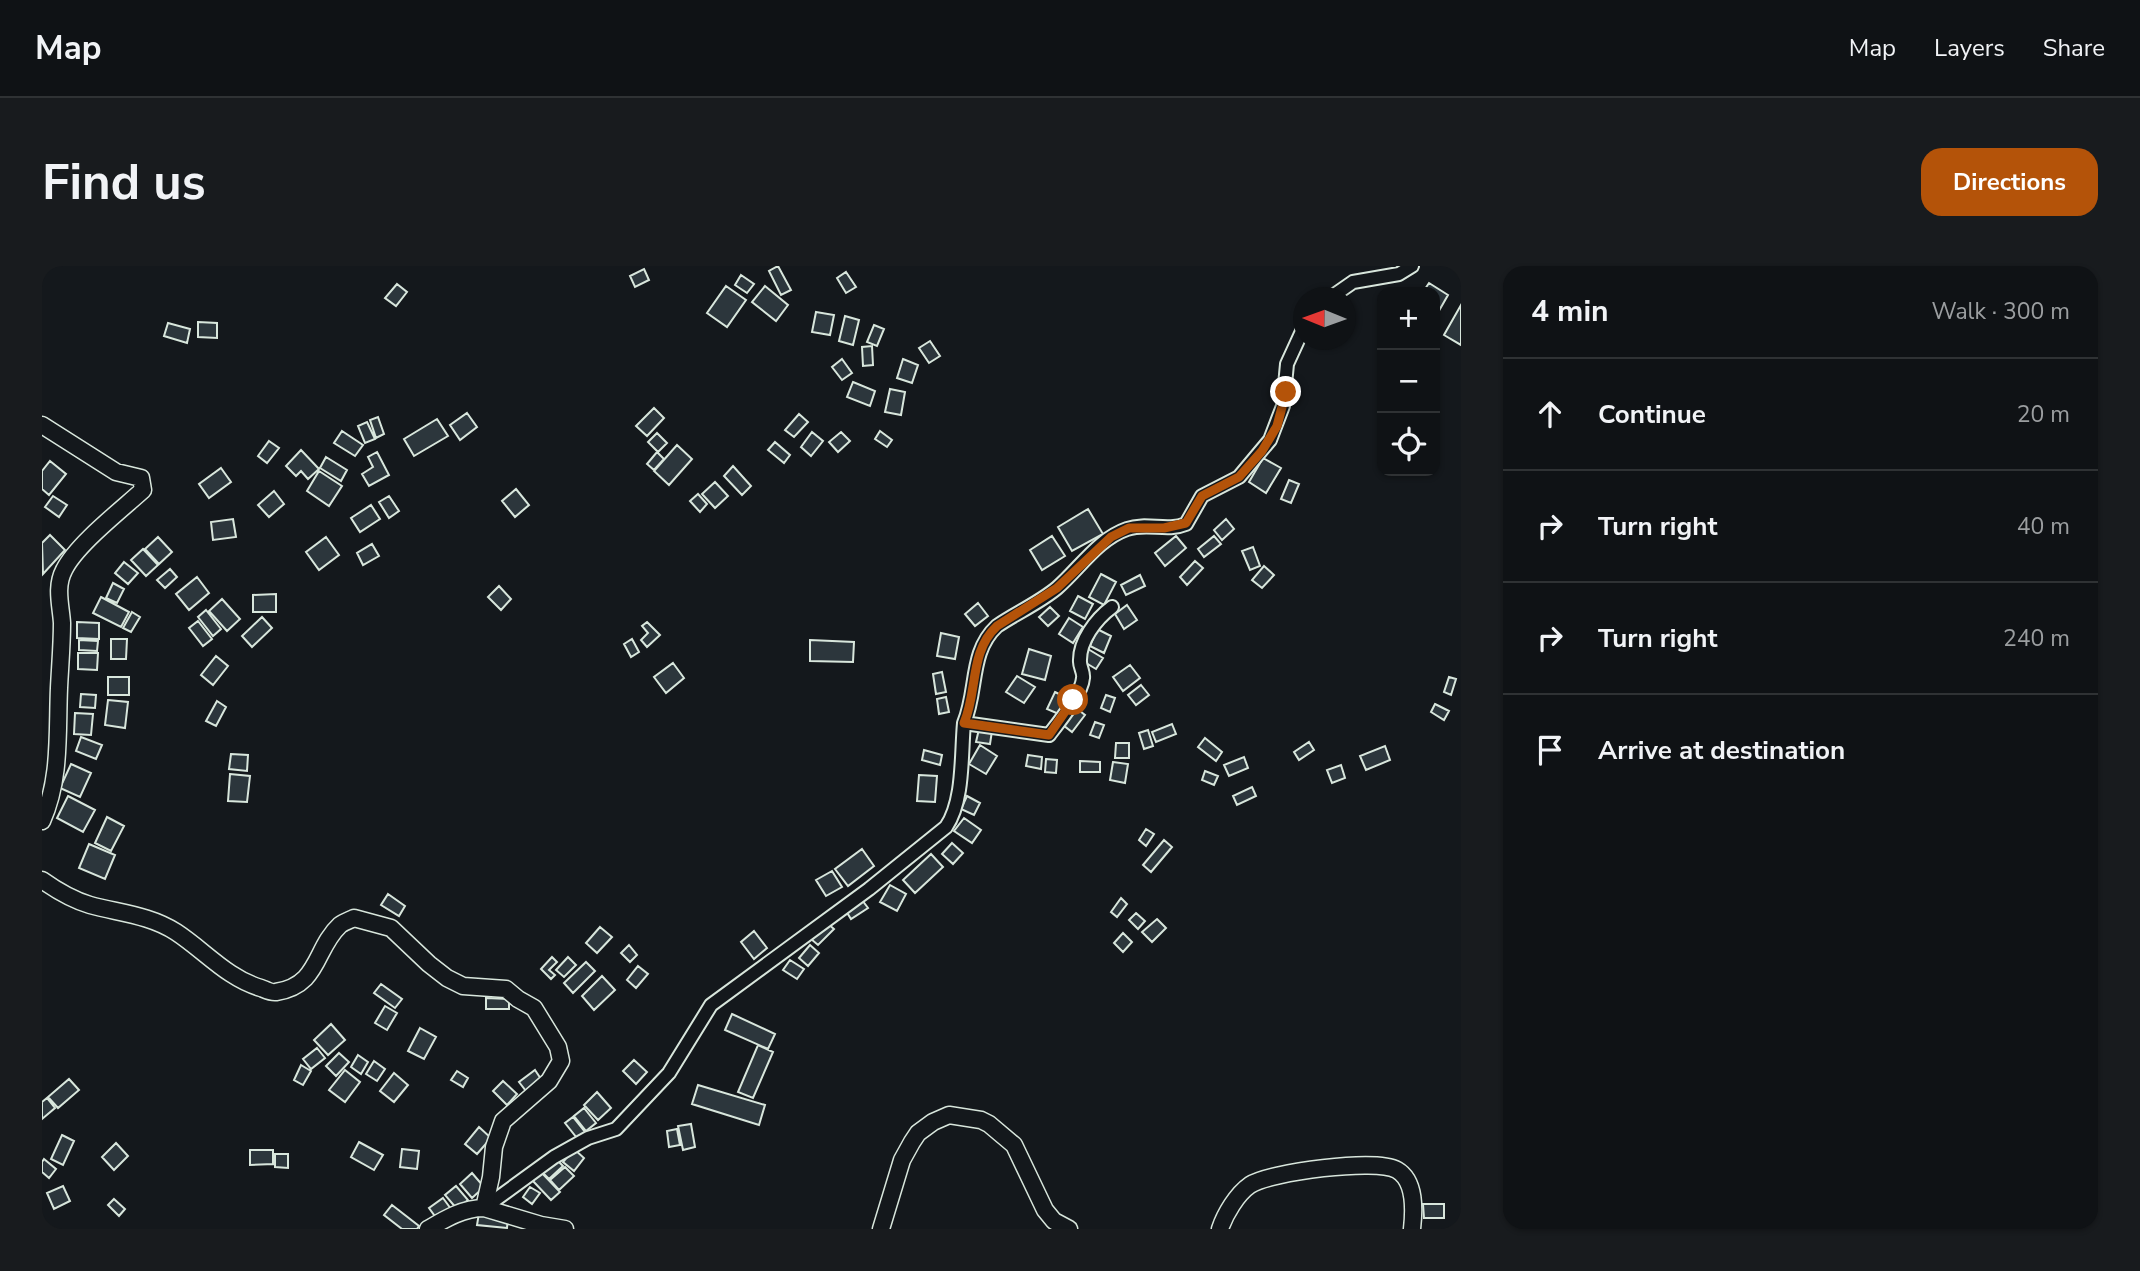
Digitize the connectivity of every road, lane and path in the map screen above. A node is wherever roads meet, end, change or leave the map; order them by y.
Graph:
1 (1412, 266) edge
2 (1346, 287) edge
3 (1293, 350) edge
4 (42, 425) edge
5 (1112, 607) dead end
6 (964, 723) junction
7 (42, 821) edge
8 (42, 880) edge
9 (484, 1208) junction
10 (428, 1229) edge
11 (565, 1229) edge
12 (881, 1229) edge
13 (1069, 1229) edge
14 (1220, 1229) edge
15 (1412, 1229) edge

1 - 2 street
3 - 6 street
4 - 7 street
5 - 6 street
6 - 9 street
8 - 9 street
9 - 10 street
9 - 11 street
12 - 13 street
14 - 15 street

